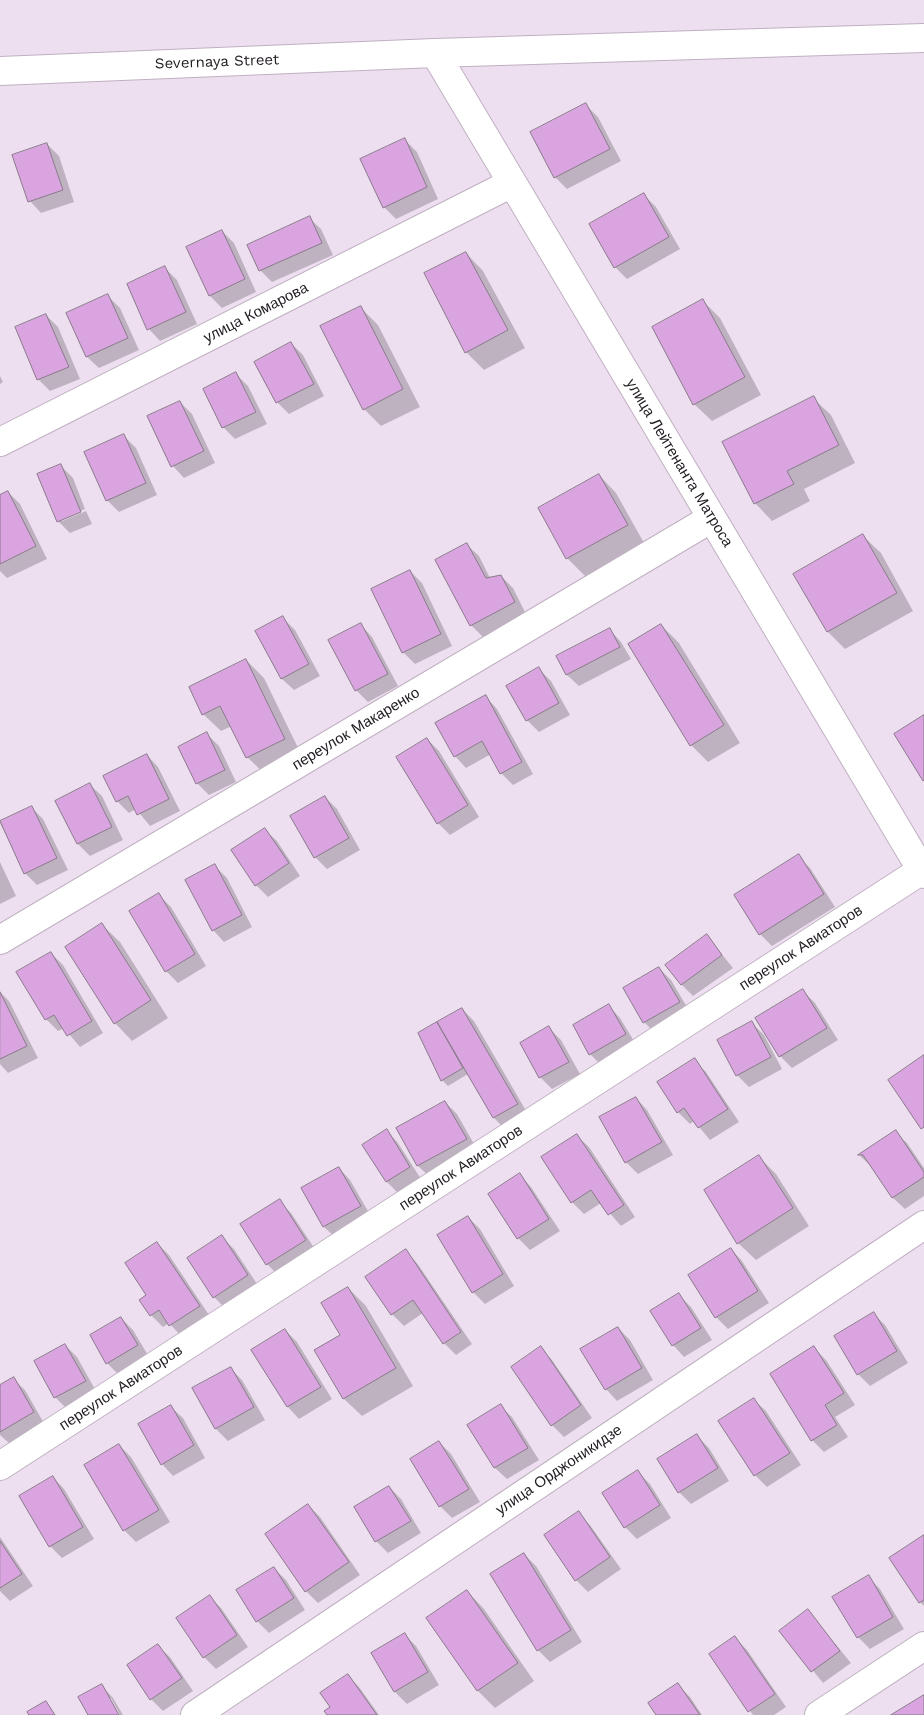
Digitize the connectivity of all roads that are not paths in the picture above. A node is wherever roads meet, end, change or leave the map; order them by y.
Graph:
1 (924, 38) edge
2 (434, 53) junction
3 (0, 71) edge
4 (512, 183) junction
5 (0, 442) edge
6 (712, 518) junction
7 (923, 872) edge
8 (0, 940) edge
9 (924, 1225) edge
10 (0, 1466) edge
11 (924, 1646) edge
12 (195, 1715) edge
13 (819, 1715) edge

1 - 2 street, Severnaya Street
2 - 3 street, Severnaya Street
2 - 4 street, улица Лейтенанта Матроса
4 - 5 street, улица Комарова
4 - 6 street, улица Лейтенанта Матроса
6 - 7 street, улица Лейтенанта Матроса
6 - 8 street, переулок Макаренко
7 - 10 street, переулок Авиаторов
9 - 12 street, улица Орджоникидзе
11 - 13 street

